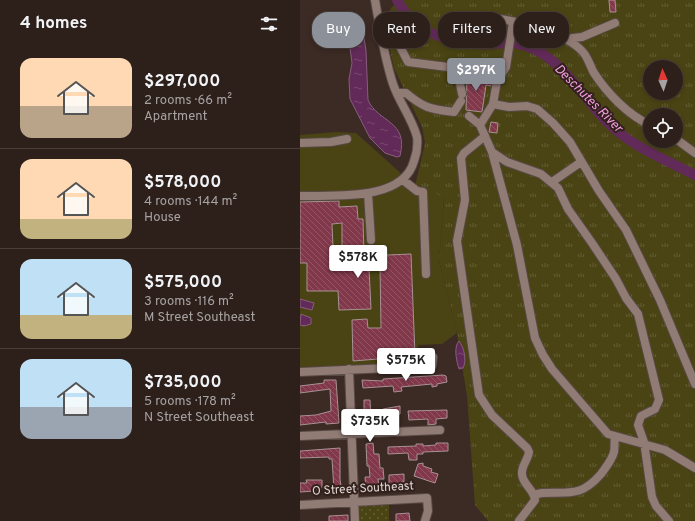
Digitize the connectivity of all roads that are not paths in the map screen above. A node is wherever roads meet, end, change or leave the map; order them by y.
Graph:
1 (375, 0) edge
2 (377, 12) edge
3 (506, 22) edge
4 (615, 24) dead end
5 (513, 25) joint
6 (569, 38) edge
7 (569, 43) edge
8 (385, 48) edge
9 (401, 48) edge
10 (457, 68) junction
11 (499, 77) junction
12 (397, 93) junction
13 (493, 104) junction
14 (470, 116) dead end
15 (643, 121) edge
16 (480, 125) junction
17 (485, 136) junction
18 (347, 139) dead end
19 (300, 143) edge
20 (683, 143) edge
21 (492, 152) junction
22 (695, 152) edge
23 (581, 162) junction
24 (403, 180) junction
25 (552, 182) junction
26 (368, 193) junction
27 (300, 196) edge
28 (371, 240) dead end
29 (426, 274) dead end
30 (433, 357) dead end
31 (349, 369) junction
32 (300, 372) edge
33 (695, 384) edge
34 (440, 430) dead end
35 (351, 433) junction
36 (300, 436) edge
37 (615, 437) junction
38 (644, 442) junction
39 (695, 468) edge
40 (535, 497) junction
41 (354, 502) junction
42 (300, 505) edge
43 (355, 521) edge
44 (425, 521) edge
45 (519, 521) edge
46 (669, 521) edge

1 - 2 street
3 - 5 street
4 - 6 street
5 - 11 street
7 - 15 street
8 - 12 street
9 - 10 street
10 - 11 street
10 - 12 street
11 - 13 street
12 - 24 street
13 - 16 street
13 - 23 street
14 - 16 street
16 - 17 street
17 - 21 street
17 - 40 street
18 - 19 street
20 - 22 street
21 - 25 street
21 - 37 street
23 - 25 street
23 - 33 street
24 - 26 street
24 - 29 street
25 - 38 street
26 - 27 street
26 - 28 street
30 - 31 street
31 - 32 street
31 - 35 street
34 - 35 street
35 - 36 street
35 - 41 street
37 - 38 street
37 - 40 street
38 - 39 street
38 - 46 street
40 - 45 street
41 - 42 street, O Street Southeast
41 - 43 street
41 - 44 street, O Street Southeast

